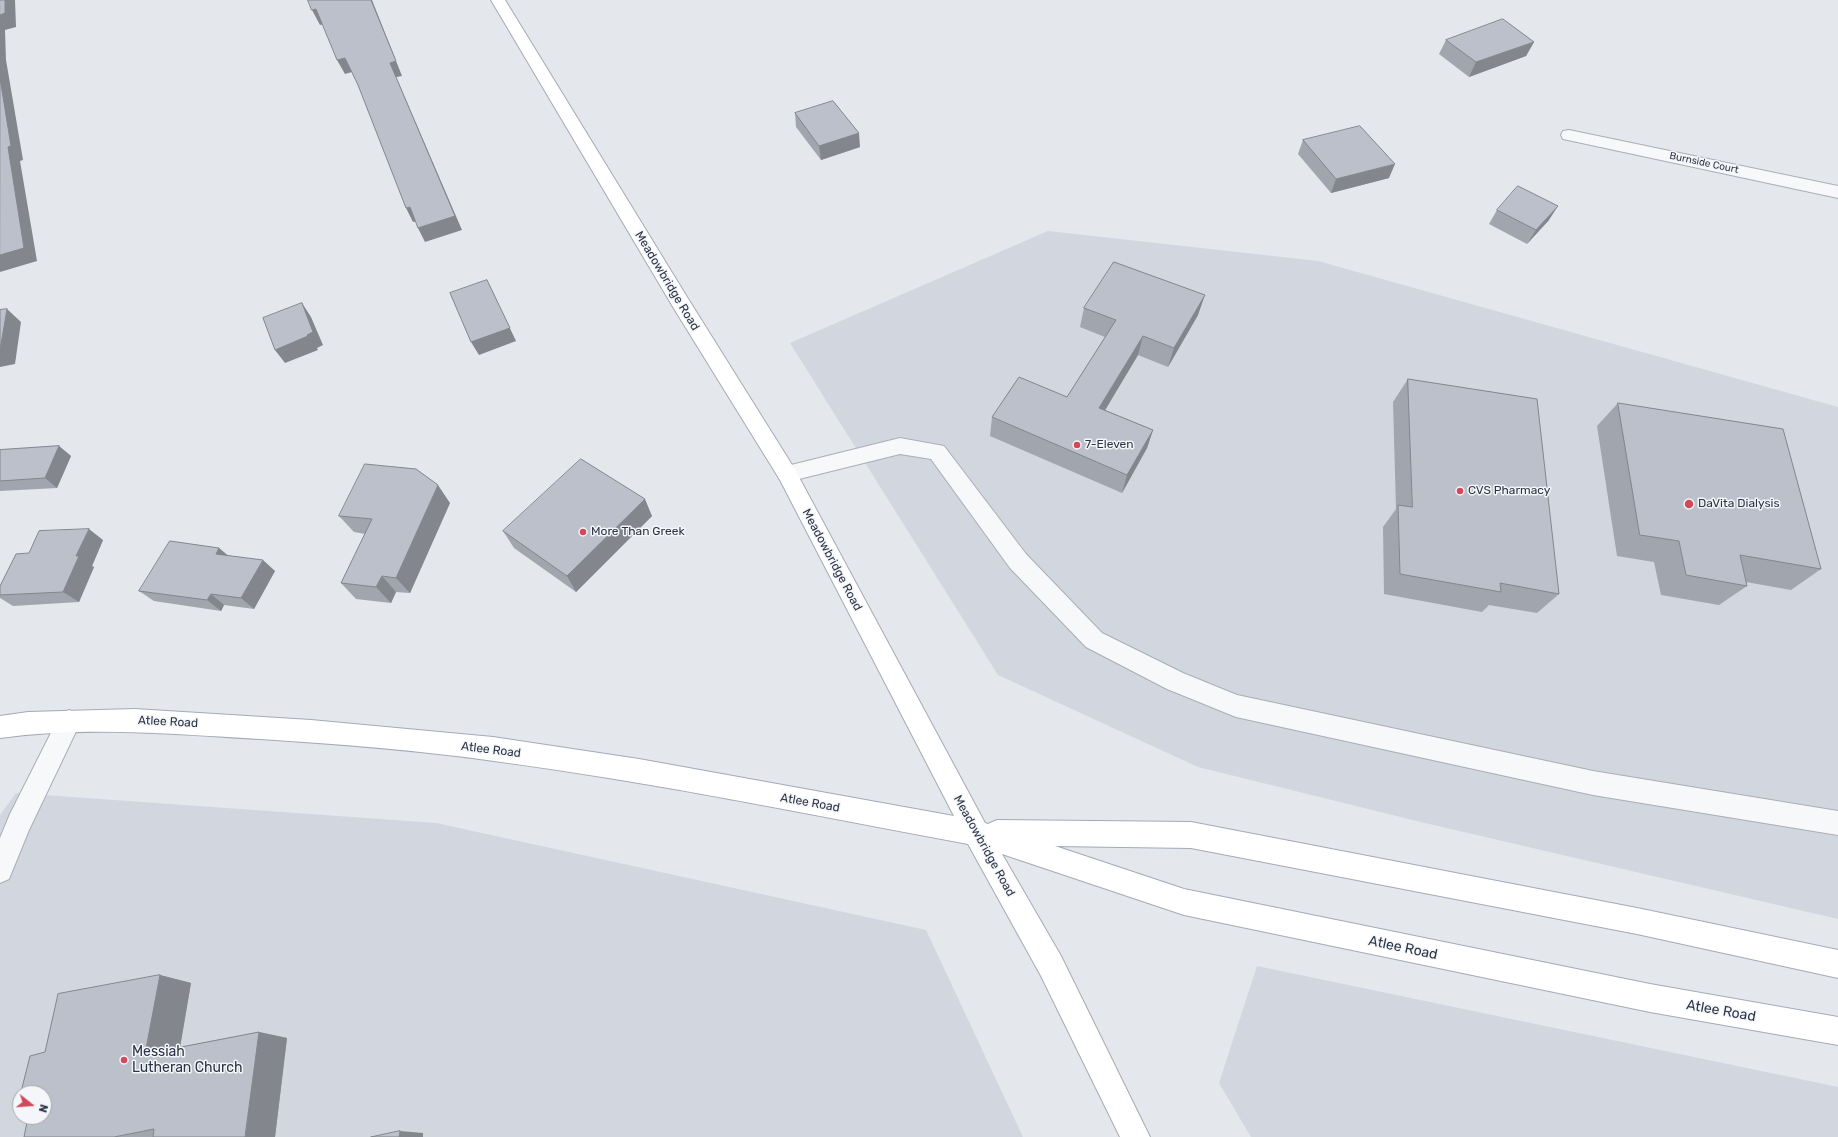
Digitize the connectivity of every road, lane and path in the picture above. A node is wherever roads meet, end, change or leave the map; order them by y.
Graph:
1 (498, 0) edge
2 (1569, 135) dead end
3 (1838, 192) edge
4 (787, 474) junction
5 (69, 721) junction
6 (0, 727) edge
7 (1838, 823) edge
8 (976, 833) junction
9 (0, 870) edge
10 (1838, 964) edge
11 (1838, 1031) edge
12 (1135, 1137) edge

1 - 4 main road, Meadowbridge Road
2 - 3 street, Burnside Court
4 - 7 street
4 - 8 main road, Meadowbridge Road
5 - 6 main road, Atlee Road
5 - 8 main road, Atlee Road
5 - 9 street
8 - 10 main road, Atlee Road
8 - 11 main road, Atlee Road
8 - 12 main road, Meadowbridge Road

